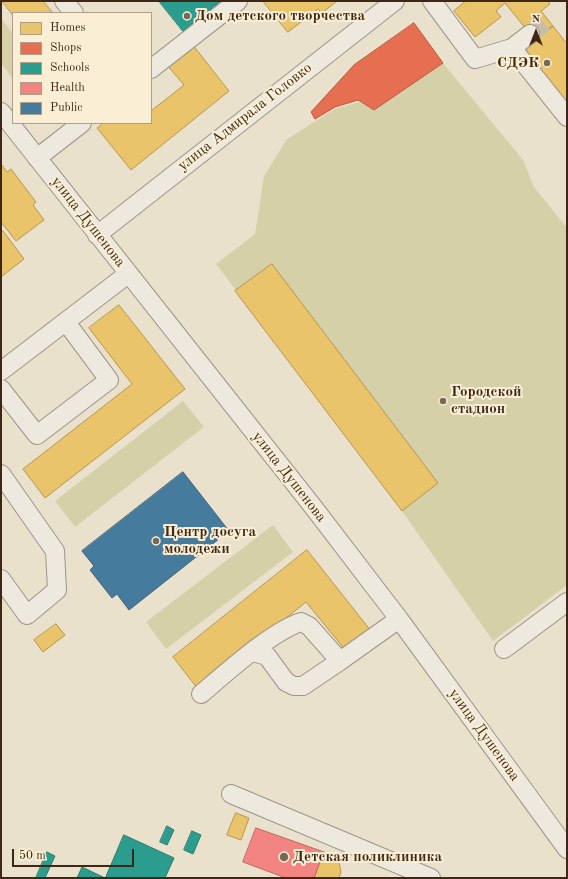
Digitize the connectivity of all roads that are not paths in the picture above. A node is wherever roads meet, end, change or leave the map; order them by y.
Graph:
1 (64, 1) edge
2 (238, 1) edge
3 (395, 1) edge
4 (432, 1) edge
5 (73, 12) edge
6 (530, 34) tunnel mouth
7 (512, 48) junction
8 (152, 68) edge
9 (1, 112) edge
10 (567, 116) edge
11 (81, 124) edge
12 (38, 158) junction
13 (96, 235) junction
14 (128, 274) junction
15 (66, 322) junction
16 (1, 371) edge
17 (1, 389) edge
18 (1, 474) edge
19 (1, 579) edge
20 (567, 602) edge
21 (399, 619) junction
22 (504, 649) dead end
23 (253, 652) junction
24 (340, 661) junction
25 (201, 694) dead end
26 (231, 794) dead end
27 (567, 849) edge
28 (431, 878) edge

1 - 5 street
2 - 8 street
3 - 13 street, улица Адмирала Головко
4 - 7 street
6 - 7 street
7 - 10 street
9 - 12 street, улица Душенова
11 - 12 street
12 - 13 street, улица Душенова
13 - 14 street, улица Душенова
14 - 15 street
14 - 21 street, улица Душенова
15 - 16 street
15 - 17 street
18 - 19 street
20 - 22 street
21 - 24 street
21 - 27 street, улица Душенова
23 - 24 street
23 - 24 street
23 - 25 street
26 - 28 street

